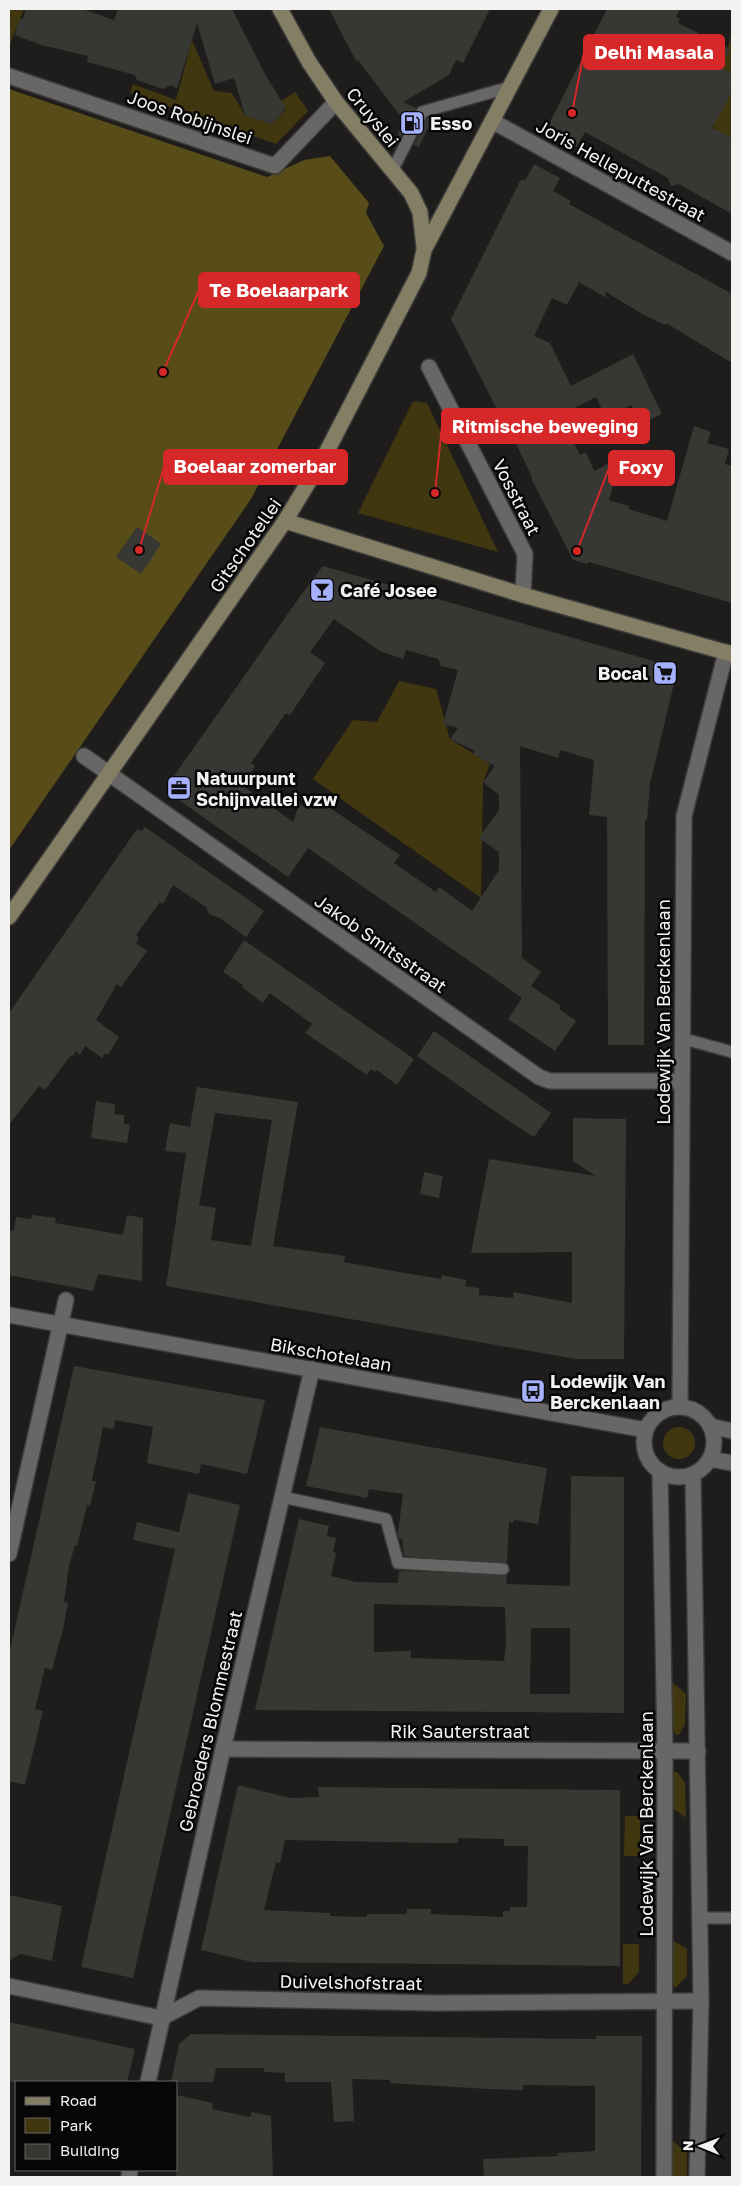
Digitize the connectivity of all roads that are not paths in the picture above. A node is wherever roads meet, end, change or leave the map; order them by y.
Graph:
1 (280, 9) edge
2 (551, 9) edge
3 (9, 76) edge
4 (510, 87) junction
5 (336, 102) junction
6 (492, 121) junction
7 (392, 171) junction
8 (424, 250) junction
9 (732, 253) edge
10 (430, 367) dead end
11 (285, 521) junction
12 (523, 595) junction
13 (729, 653) edge
14 (84, 756) dead end
15 (108, 773) junction
16 (9, 917) edge
17 (682, 1038) junction
18 (732, 1052) edge
19 (681, 1081) junction
20 (66, 1300) dead end
21 (9, 1315) edge
22 (61, 1324) junction
23 (312, 1369) junction
24 (680, 1407) junction
25 (710, 1426) junction
26 (646, 1430) junction
27 (732, 1430) edge
28 (710, 1459) junction
29 (732, 1463) edge
30 (660, 1471) junction
31 (693, 1474) junction
32 (282, 1497) junction
33 (9, 1554) edge
34 (503, 1569) dead end
35 (223, 1749) junction
36 (665, 1750) junction
37 (698, 1751) junction
38 (700, 1918) junction
39 (732, 1918) edge
40 (9, 1986) edge
41 (665, 2001) junction
42 (701, 2001) junction
43 (161, 2018) junction
44 (148, 2081) edge
45 (664, 2177) edge
46 (697, 2177) edge

1 - 5 street, Cruyslei
2 - 4 street, Gitschotellei
3 - 5 street, Joos Robijnslei
4 - 6 street, Gitschotellei
4 - 7 lane
5 - 7 street, Cruyslei
6 - 8 street, Gitschotellei
6 - 9 street, Joris Helleputtestraat
7 - 8 street, Cruyslei
8 - 11 street, Gitschotellei
10 - 12 street, Vosstraat
11 - 12 street
11 - 15 street, Gitschotellei
12 - 13 street
13 - 17 street, Lodewijk Van Berckenlaan
14 - 15 street, Jakob Smitsstraat
15 - 16 street, Gitschotellei
15 - 19 street, Jakob Smitsstraat
17 - 18 lane
17 - 19 street, Lodewijk Van Berckenlaan
19 - 24 street, Lodewijk Van Berckenlaan
20 - 22 street
21 - 22 street, Bikschotelaan
22 - 23 street, Bikschotelaan
22 - 33 street
23 - 26 street, Bikschotelaan
23 - 32 street, Gebroeders Blommestraat
24 - 25 street
24 - 26 street
25 - 27 street
25 - 28 street
26 - 30 street
28 - 29 street
28 - 31 street
30 - 31 street
30 - 36 street, Lodewijk Van Berckenlaan
31 - 37 street
32 - 34 lane
32 - 35 street, Gebroeders Blommestraat
35 - 36 street, Rik Sauterstraat
35 - 43 street, Gebroeders Blommestraat
36 - 37 street, Rik Sauterstraat
36 - 41 street, Lodewijk Van Berckenlaan
37 - 38 street
38 - 39 lane
38 - 42 street
40 - 43 street
41 - 42 street, Duivelshofstraat
41 - 43 street, Duivelshofstraat
41 - 45 street, Lodewijk Van Berckenlaan
42 - 46 street
43 - 44 street, Gebroeders Blommestraat

